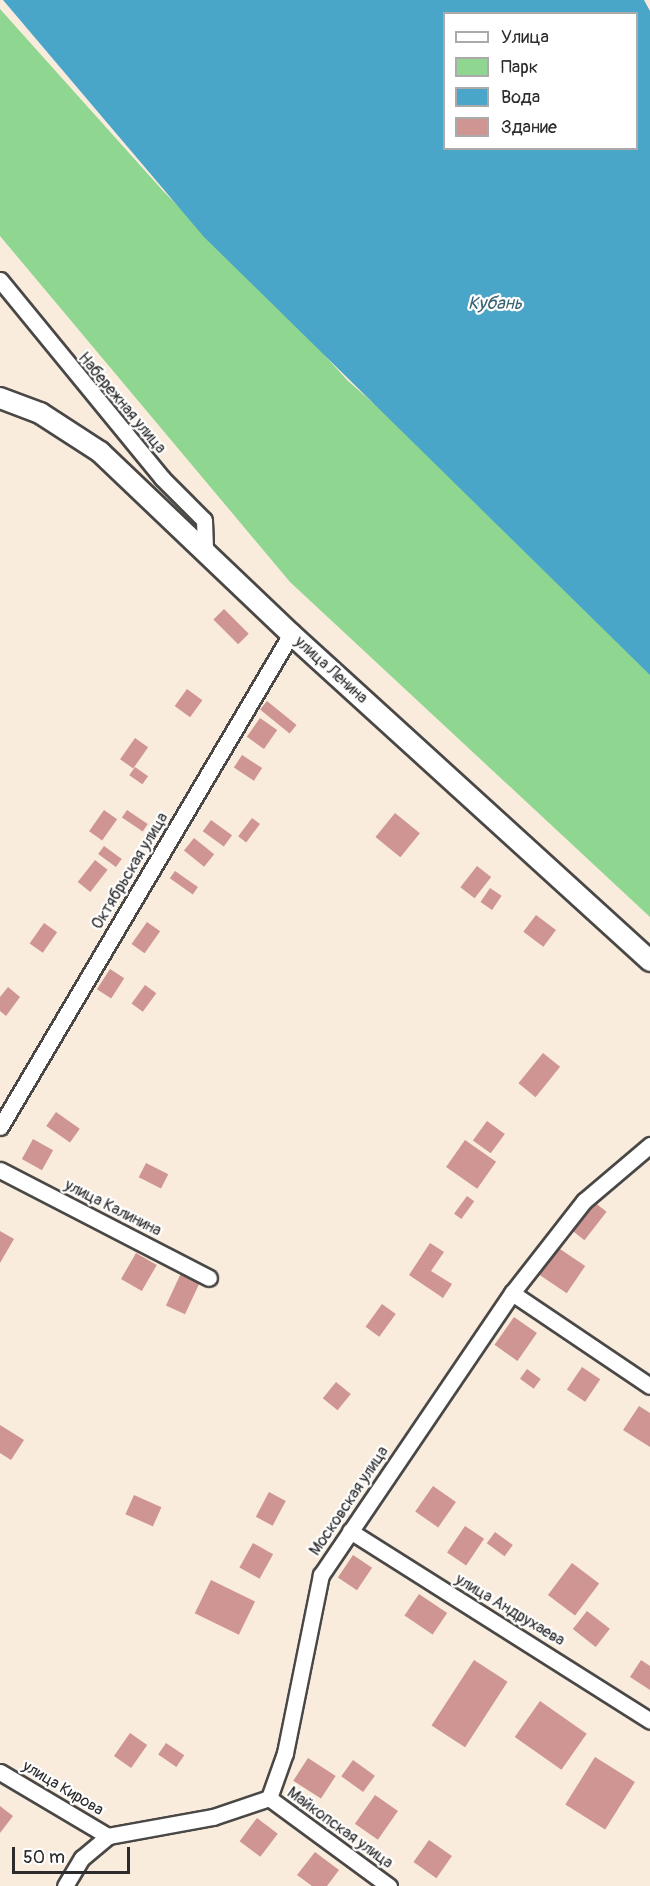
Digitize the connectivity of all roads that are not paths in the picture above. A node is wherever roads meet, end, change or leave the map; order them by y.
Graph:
1 (0, 280) edge
2 (0, 398) edge
3 (205, 551) junction
4 (291, 634) junction
5 (650, 961) edge
6 (0, 1127) edge
7 (650, 1144) edge
8 (0, 1170) edge
9 (209, 1278) dead end
10 (512, 1293) junction
11 (650, 1386) edge
12 (351, 1530) junction
13 (650, 1721) edge
14 (0, 1772) edge
15 (269, 1798) junction
16 (108, 1836) junction
17 (65, 1886) edge
18 (389, 1886) edge

1 - 3 street, Набережная улица
2 - 3 street, улица Ленина
3 - 4 street, улица Ленина
4 - 5 street, улица Ленина
4 - 6 street, Октябрьская улица
7 - 10 street, Московская улица
8 - 9 street, улица Калинина
10 - 11 street
10 - 12 street, Московская улица
12 - 13 street, улица Андрухаева
12 - 15 street, Московская улица
14 - 16 street, улица Кирова
15 - 16 street
15 - 18 street, Майкопская улица
16 - 17 street

